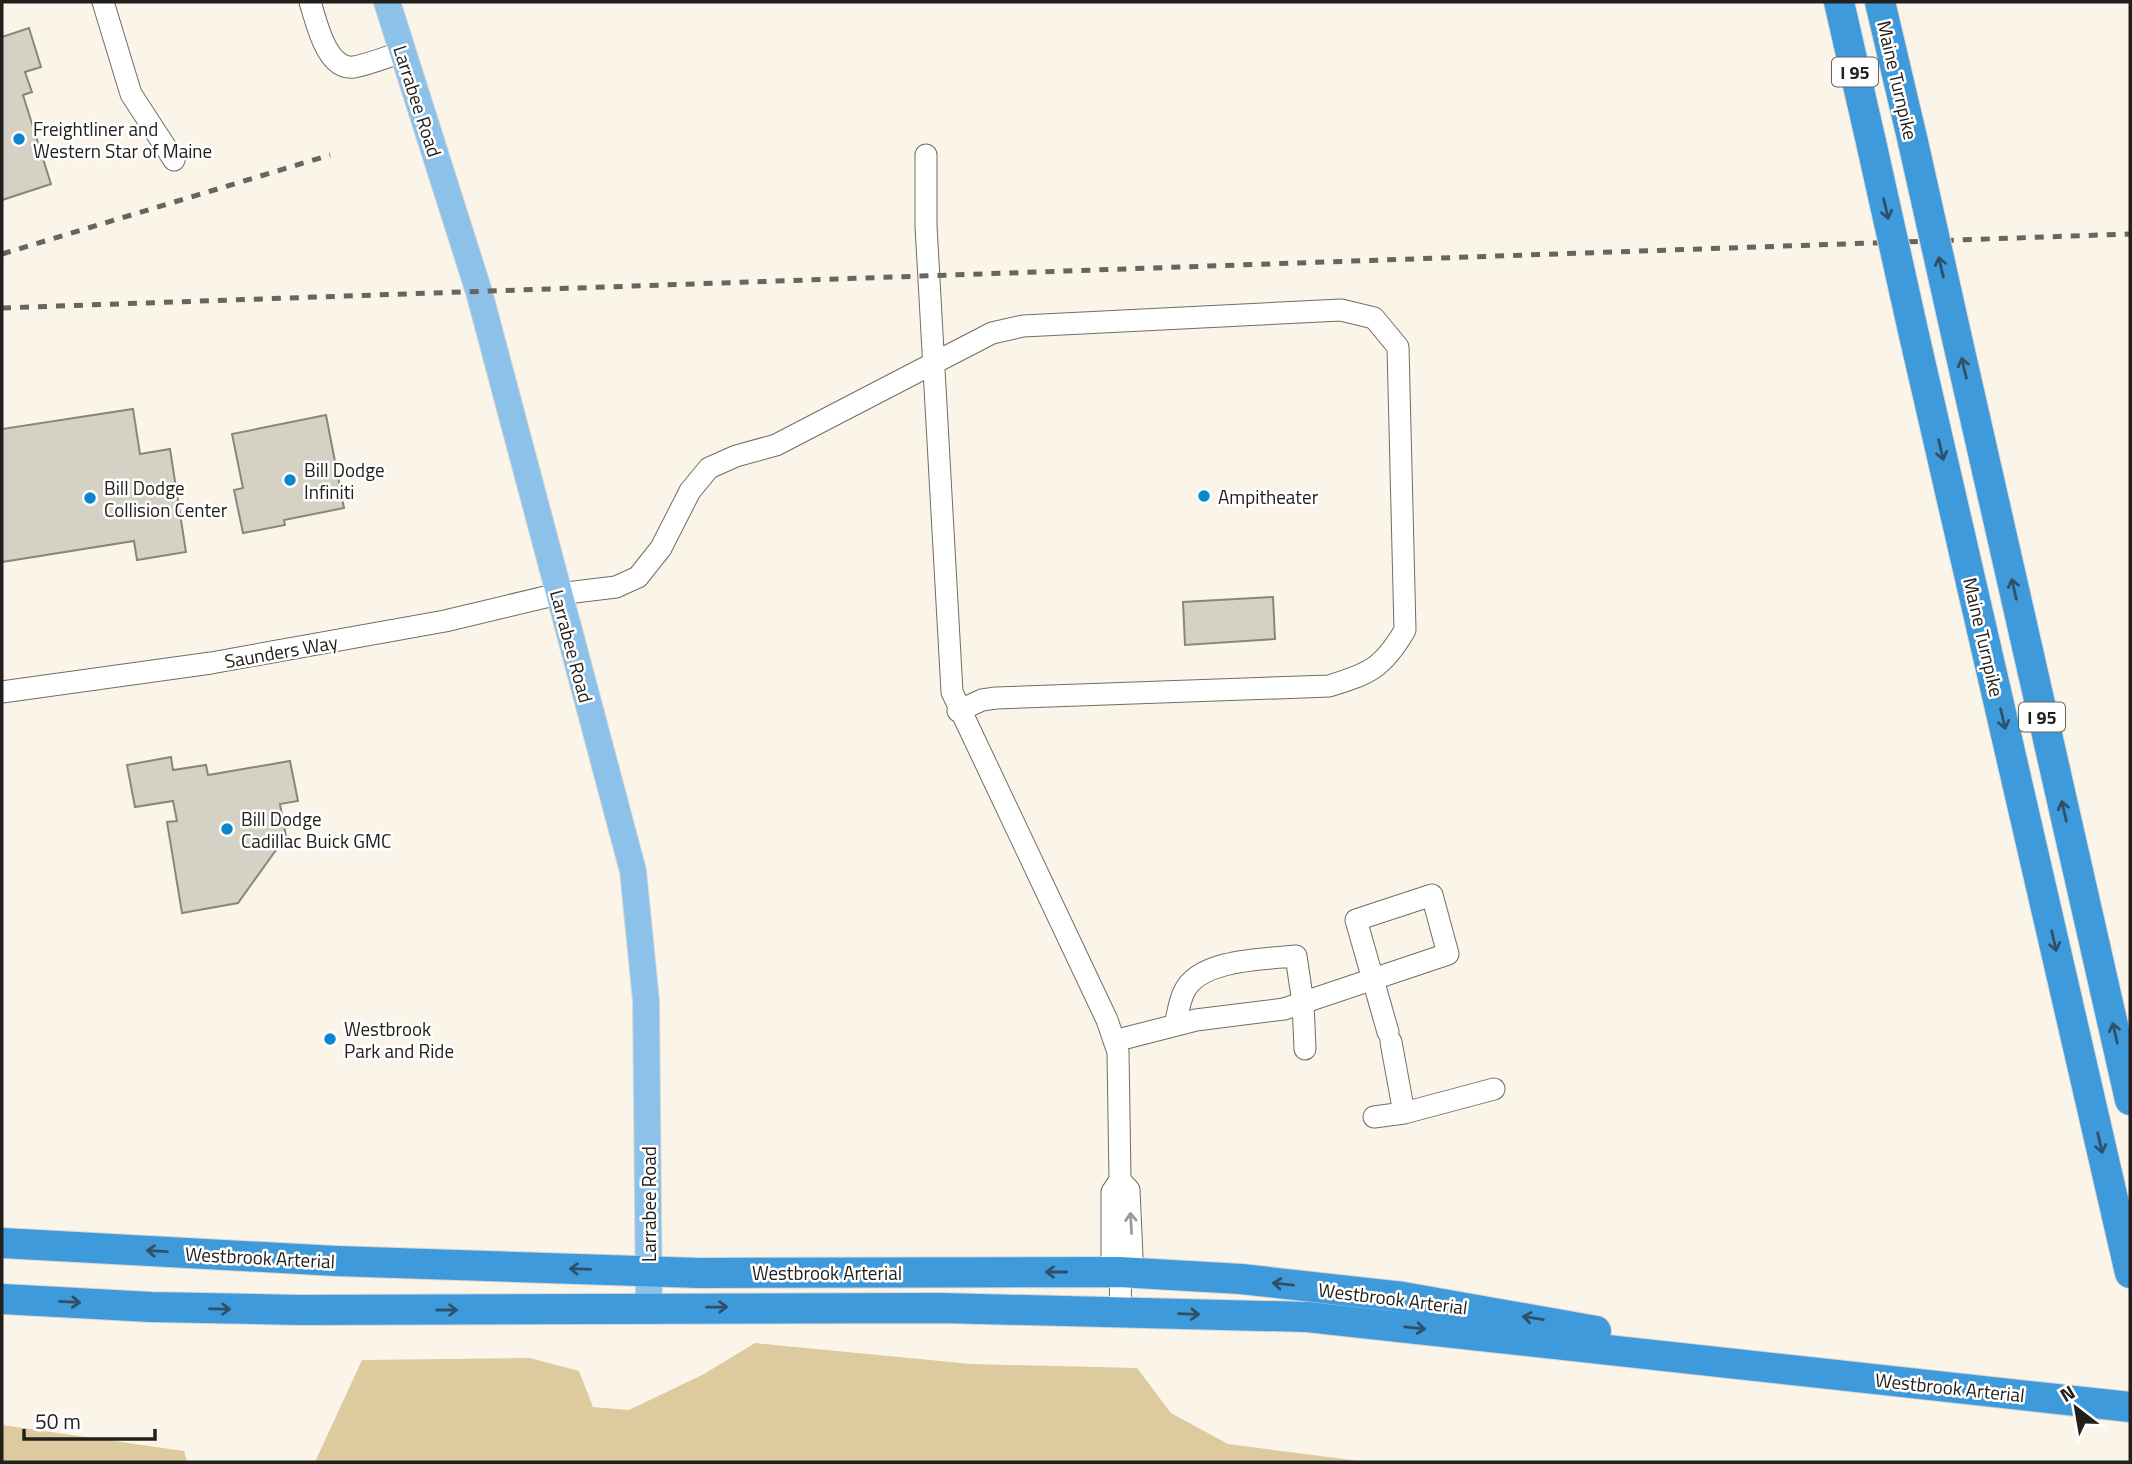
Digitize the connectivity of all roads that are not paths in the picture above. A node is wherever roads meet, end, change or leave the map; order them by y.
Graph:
1 (103, 2) edge
2 (310, 2) edge
3 (387, 2) edge
4 (1839, 2) edge
5 (1880, 2) edge
6 (402, 52) junction
7 (926, 155) dead end
8 (174, 160) dead end
9 (932, 364) junction
10 (558, 594) junction
11 (2, 692) edge
12 (958, 710) junction
13 (1373, 980) junction
14 (1303, 1003) junction
15 (1175, 1024) junction
16 (1114, 1041) junction
17 (1305, 1049) dead end
18 (1494, 1089) dead end
19 (2130, 1100) edge
20 (1404, 1113) junction
21 (1374, 1118) dead end
22 (2, 1243) edge
23 (1120, 1268) junction
24 (648, 1271) junction
25 (2130, 1273) edge
26 (2, 1298) edge
27 (649, 1308) junction
28 (1120, 1312) junction
29 (1644, 1352) junction
30 (2130, 1406) edge

1 - 8 lane
2 - 6 lane
3 - 6 main road, Larrabee Road
4 -> 25 highway, Maine Turnpike / I 95, bridge
19 -> 5 highway, Maine Turnpike / I 95, bridge
6 - 10 main road, Larrabee Road
7 - 9 lane
9 - 10 lane, Saunders Way
9 - 12 lane
9 - 12 lane, Saunders Way
10 - 11 lane, Saunders Way
10 - 24 main road, Larrabee Road
12 - 16 lane
13 - 13 lane
13 - 14 lane
13 - 20 lane
14 - 15 lane
14 - 15 lane
14 - 17 lane
15 - 16 lane
16 - 23 lane
18 - 20 lane
20 - 21 lane
24 -> 22 highway, Westbrook Arterial
23 -> 24 highway, Westbrook Arterial
23 - 28 lane
29 -> 23 highway, Westbrook Arterial
24 - 27 main road, Larrabee Road
26 -> 27 highway, Westbrook Arterial
27 -> 28 highway, Westbrook Arterial
28 -> 29 highway, Westbrook Arterial
29 - 30 highway, Westbrook Arterial

